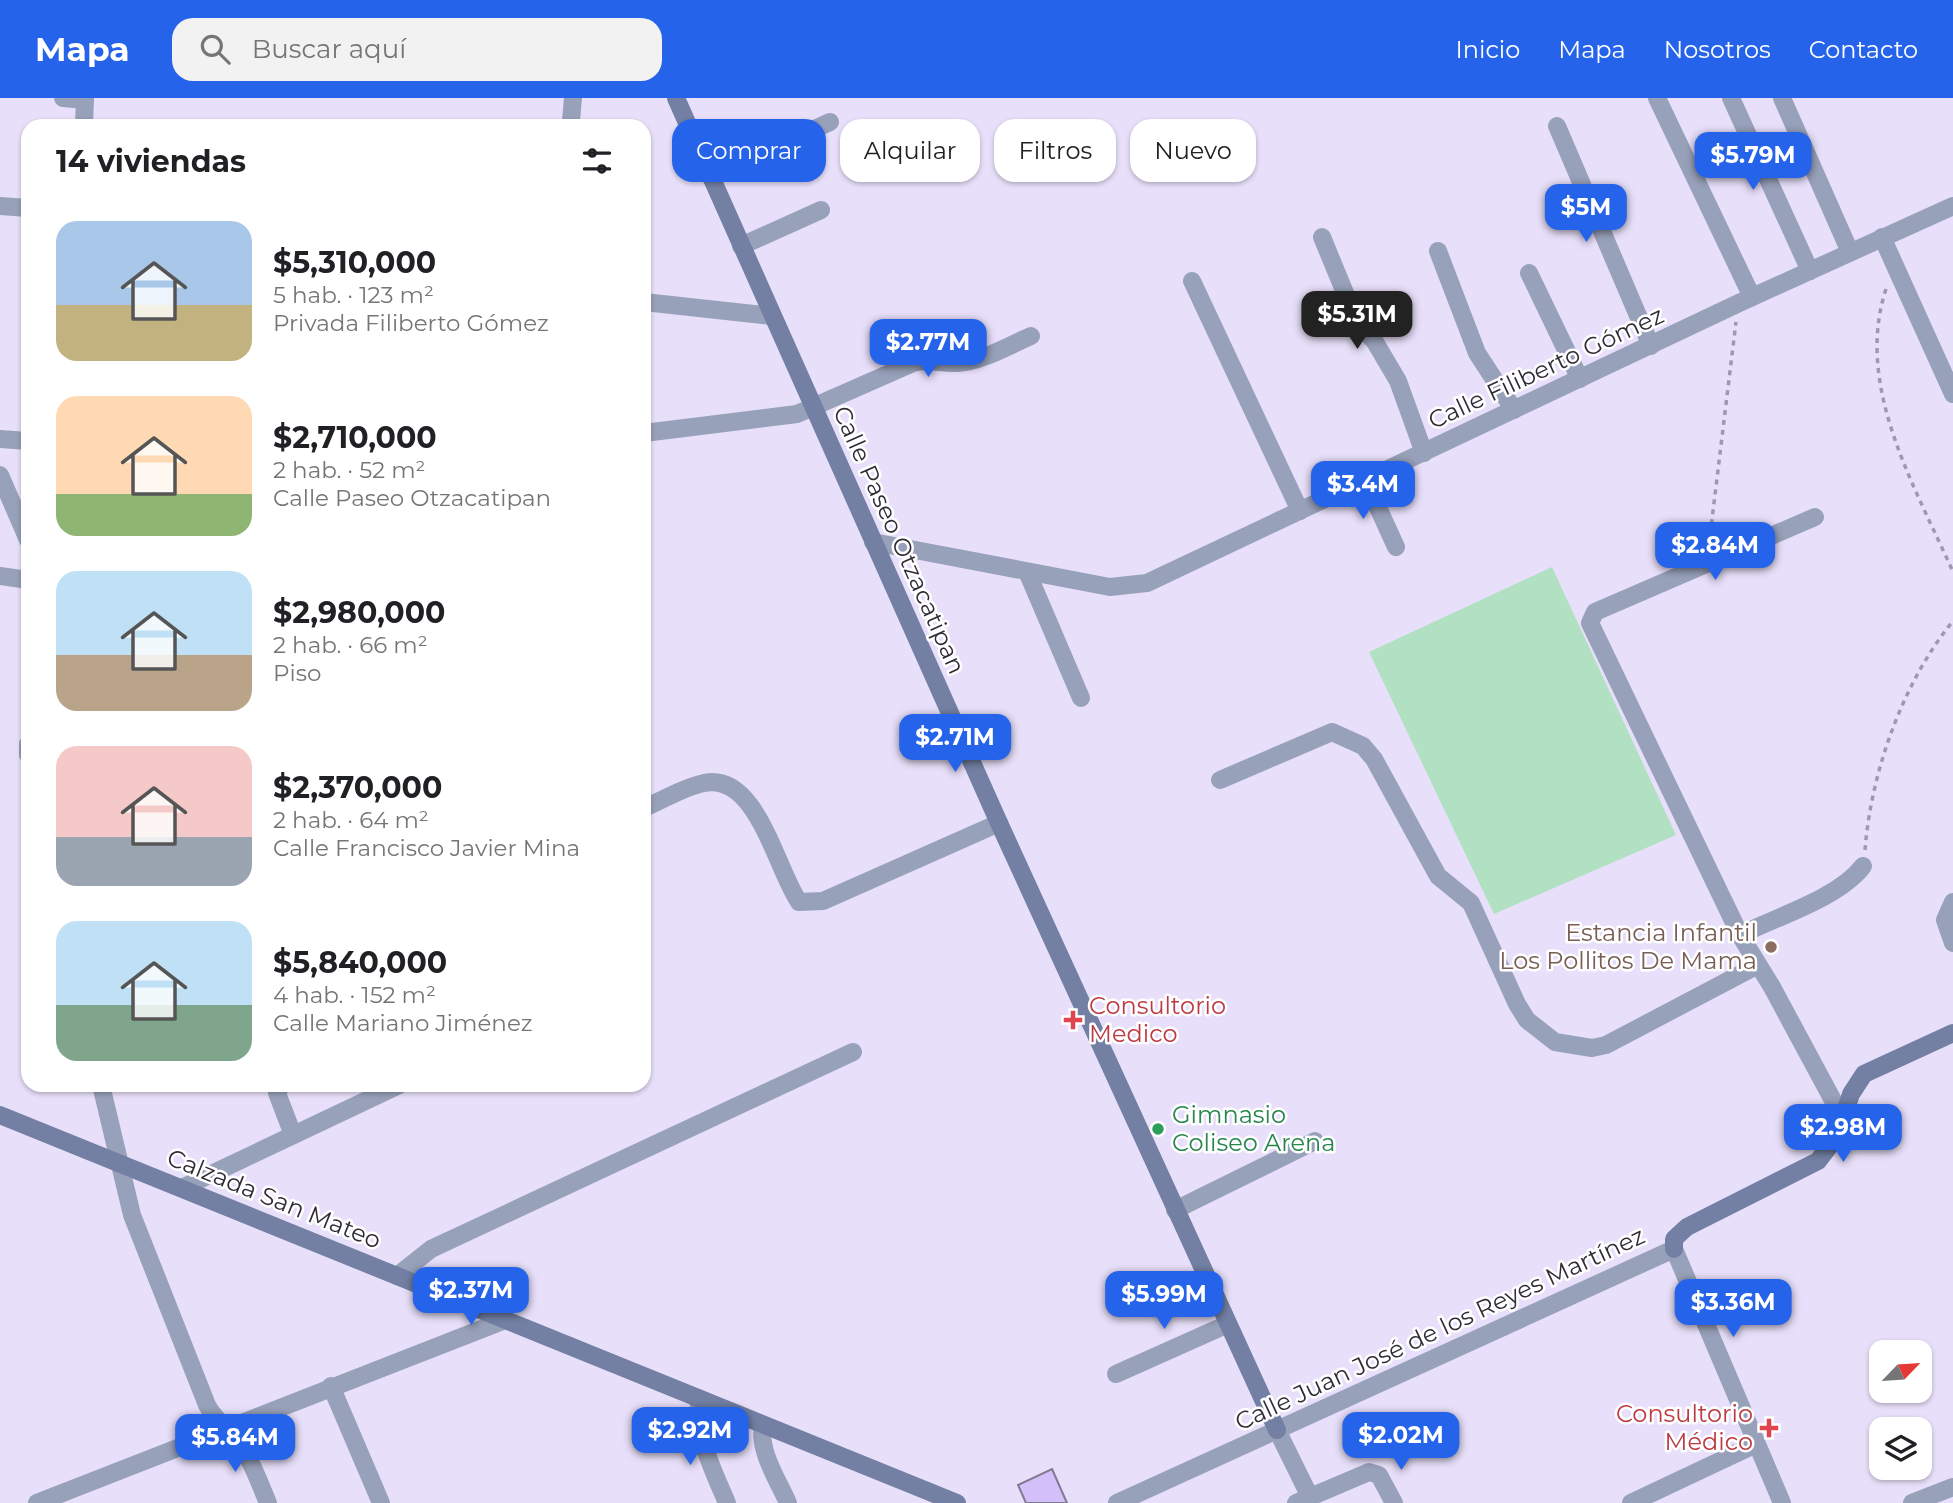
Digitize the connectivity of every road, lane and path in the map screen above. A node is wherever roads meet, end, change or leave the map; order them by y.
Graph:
1 (63, 98) edge
2 (573, 98) edge
3 (676, 98) edge
4 (1657, 98) edge
5 (1731, 98) edge
6 (1782, 98) edge
7 (85, 99) edge
8 (84, 119) edge
9 (571, 119) edge
10 (685, 119) edge
11 (830, 122) dead end
12 (826, 124) edge
13 (1557, 126) dead end
14 (713, 182) edge
15 (0, 206) edge
16 (1953, 206) edge
17 (21, 208) edge
18 (821, 211) dead end
19 (1322, 237) dead end
20 (1882, 237) junction
21 (741, 246) junction
22 (1438, 251) dead end
23 (1850, 253) junction
24 (1894, 262) junction
25 (1810, 271) junction
26 (1529, 273) dead end
27 (1192, 281) dead end
28 (1745, 300) junction
29 (651, 303) edge
30 (772, 316) junction
31 (1031, 337) dead end
32 (1651, 346) junction
33 (1580, 379) junction
34 (1953, 394) edge
35 (813, 407) junction
36 (1514, 410) junction
37 (651, 432) edge
38 (0, 439) edge
39 (21, 440) edge
40 (1424, 453) junction
41 (0, 475) edge
42 (1365, 480) junction
43 (1300, 510) junction
44 (1815, 517) dead end
45 (21, 524) edge
46 (873, 542) junction
47 (1396, 547) dead end
48 (1706, 564) junction
49 (1953, 572) edge
50 (1028, 573) junction
51 (0, 576) edge
52 (21, 579) edge
53 (1953, 621) edge
54 (1081, 698) dead end
55 (1220, 780) dead end
56 (651, 805) edge
57 (999, 823) junction
58 (1863, 866) joint
59 (1953, 902) edge
60 (1740, 935) junction
61 (1953, 943) edge
62 (1758, 965) junction
63 (1953, 1034) edge
64 (853, 1052) dead end
65 (103, 1092) edge
66 (278, 1092) edge
67 (384, 1092) edge
68 (0, 1115) edge
69 (1843, 1119) junction
70 (293, 1135) junction
71 (1315, 1141) dead end
72 (119, 1164) junction
73 (182, 1188) junction
74 (1175, 1210) junction
75 (1674, 1249) junction
76 (397, 1276) junction
77 (505, 1320) junction
78 (1228, 1324) junction
79 (1116, 1374) dead end
80 (331, 1386) junction
81 (699, 1400) junction
82 (763, 1425) junction
83 (225, 1429) junction
84 (1277, 1430) junction
85 (1756, 1444) junction
86 (1953, 1486) edge
87 (1303, 1500) edge
88 (37, 1503) edge
89 (268, 1503) edge
90 (381, 1503) edge
91 (727, 1503) edge
92 (788, 1503) edge
93 (957, 1503) edge
94 (1117, 1503) edge
95 (1394, 1503) edge
96 (1631, 1503) edge
97 (1782, 1503) edge
98 (1912, 1503) edge

1 - 7 street
2 - 9 street
3 - 10 main road, Calle Paseo Otzacatipan
4 - 28 street
5 - 25 street
6 - 23 street
7 - 8 street
11 - 12 street
13 - 32 street
14 - 21 main road, Calle Paseo Otzacatipan
15 - 17 street
16 - 20 street, Calle Filiberto Gómez
18 - 21 street
19 - 40 street
20 - 23 street, Calle Filiberto Gómez
20 - 24 street
21 - 30 main road, Calle Paseo Otzacatipan
22 - 36 street
23 - 25 street, Calle Filiberto Gómez
24 - 34 street
24 - 49 path
25 - 28 street, Calle Filiberto Gómez
26 - 33 street
27 - 43 street
28 - 32 street, Calle Filiberto Gómez
28 - 48 path
29 - 30 street
30 - 35 main road, Calle Paseo Otzacatipan
31 - 35 street
32 - 33 street, Calle Filiberto Gómez
33 - 36 street, Calle Filiberto Gómez
35 - 37 street
35 - 46 main road, Calle Paseo Otzacatipan
36 - 40 street, Calle Filiberto Gómez
38 - 39 street
40 - 42 street, Calle Filiberto Gómez
41 - 45 street
42 - 43 street, Calle Filiberto Gómez
42 - 47 street
43 - 50 street, Calle Filiberto Gómez
44 - 48 street
46 - 50 street, Calle Filiberto Gómez
46 - 57 main road, Calle Paseo Otzacatipan
48 - 60 street
50 - 54 street
51 - 52 street
53 - 58 path
55 - 62 street
56 - 57 street
57 - 74 main road, Calle Paseo Otzacatipan
58 - 60 street
59 - 61 street
60 - 62 street
62 - 69 street
63 - 69 main road, Calle Juan José de los Reyes Martínez
64 - 76 street
65 - 72 street
66 - 70 street
67 - 70 street
68 - 72 main road, Calzada San Mateo
69 - 75 main road, Calle Juan José de los Reyes Martínez
70 - 73 street
71 - 74 street
72 - 73 main road, Calzada San Mateo
72 - 83 street
73 - 76 main road, Calzada San Mateo
74 - 78 main road, Calle Paseo Otzacatipan
75 - 84 street, Calle Juan José de los Reyes Martínez
75 - 85 street
76 - 77 main road, Calzada San Mateo
77 - 80 street
77 - 81 main road, Calzada San Mateo
78 - 79 street
78 - 84 main road, Calle Paseo Otzacatipan
80 - 83 street
80 - 90 street
81 - 82 main road, Calzada San Mateo
81 - 91 street
82 - 92 street
82 - 93 main road, Calzada San Mateo
83 - 88 street
83 - 89 street
84 - 87 street, Calle Paseo Otzacatipan
84 - 94 street, Calle Juan José de los Reyes Martínez
85 - 96 street
85 - 97 street
86 - 98 street
87 - 95 street

